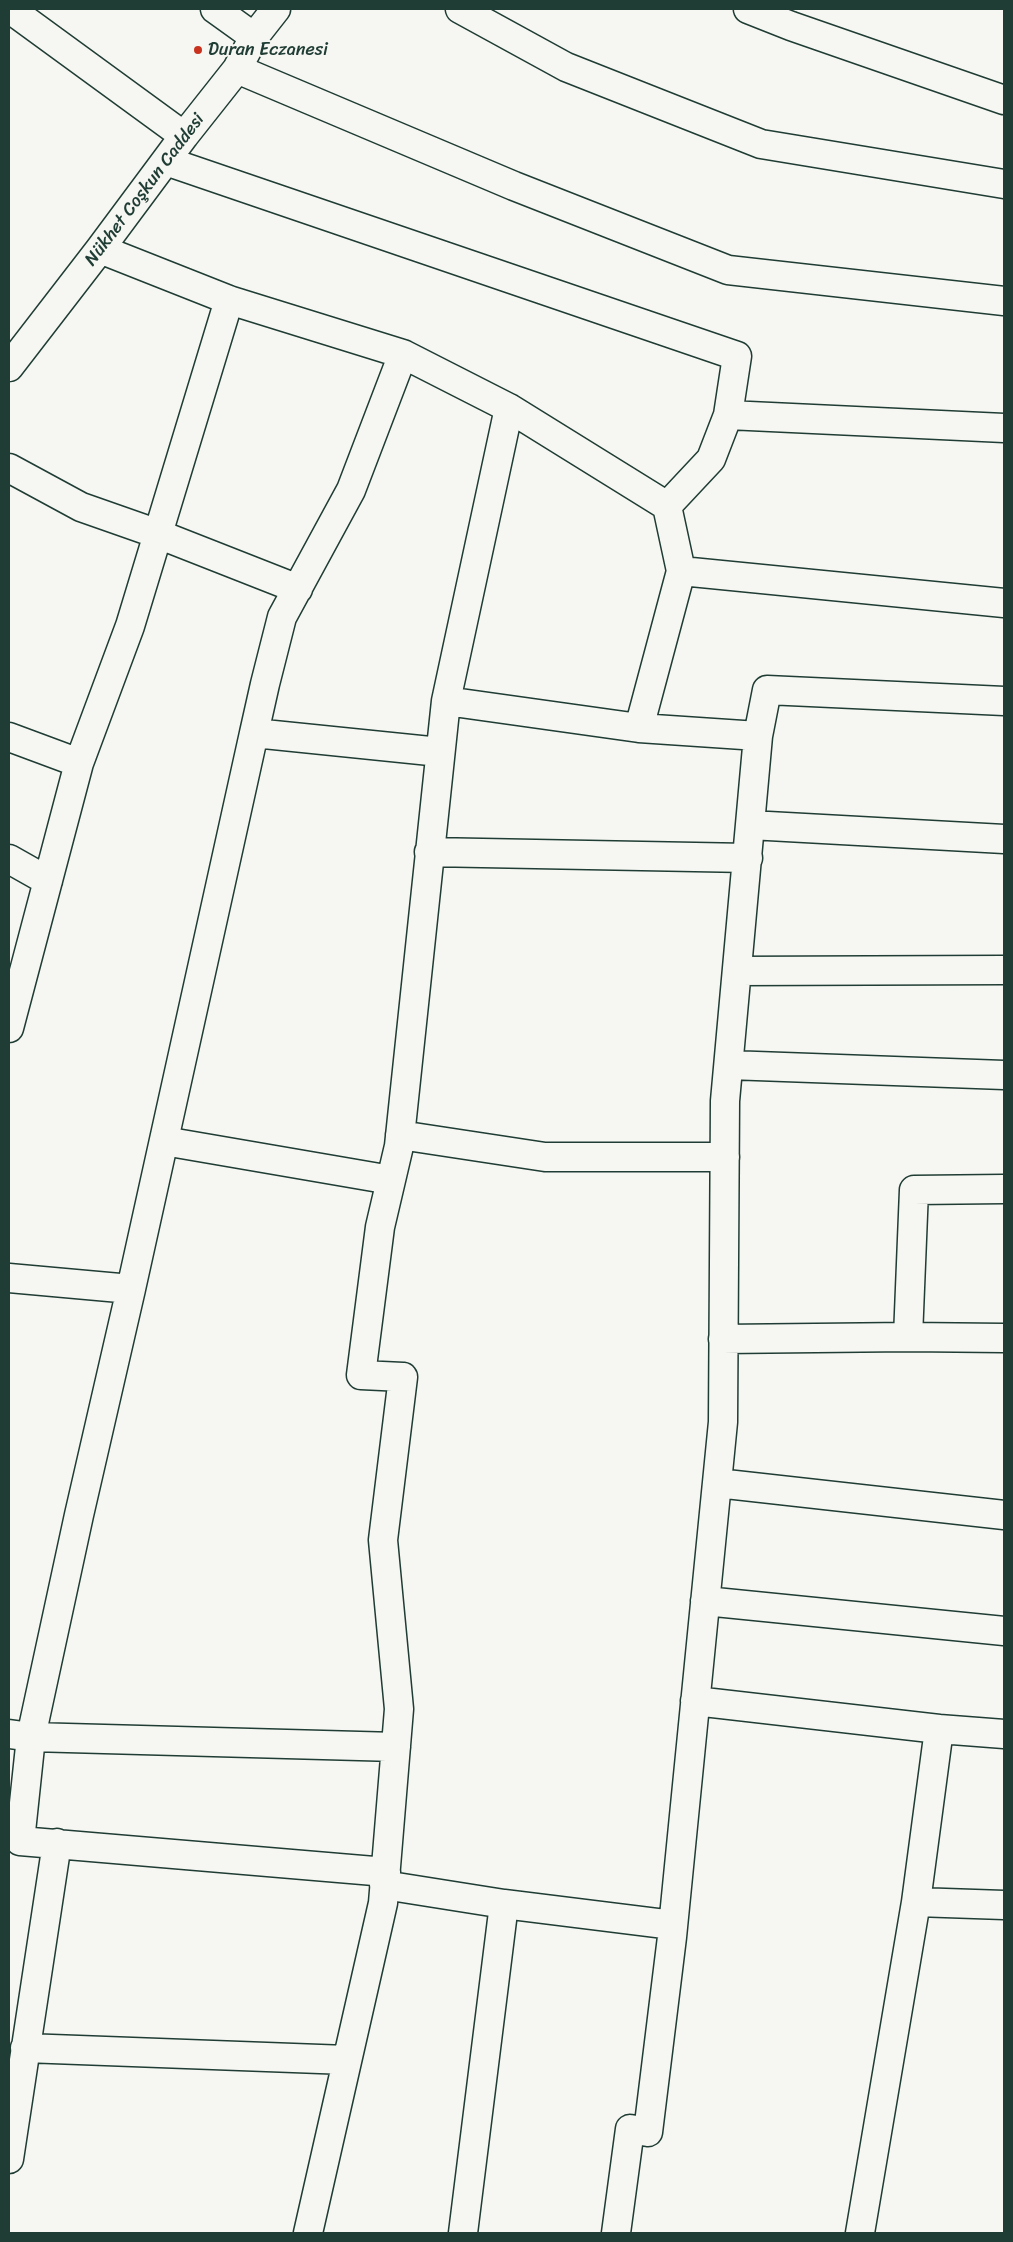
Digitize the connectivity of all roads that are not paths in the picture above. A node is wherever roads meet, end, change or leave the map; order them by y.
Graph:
1 (10, 9) edge
2 (215, 9) edge
3 (276, 9) edge
4 (460, 9) edge
5 (748, 9) edge
6 (254, 37) junction
7 (237, 70) junction
8 (1004, 100) edge
9 (184, 136) junction
10 (166, 160) junction
11 (1004, 184) edge
12 (100, 249) junction
13 (229, 300) junction
14 (1004, 301) edge
15 (403, 354) junction
16 (9, 368) edge
17 (509, 408) junction
18 (728, 415) junction
19 (1004, 428) edge
20 (9, 468) edge
21 (667, 506) junction
22 (158, 534) junction
23 (681, 571) junction
24 (298, 589) junction
25 (1004, 603) edge
26 (446, 701) junction
27 (1004, 701) edge
28 (639, 728) junction
29 (254, 733) junction
30 (758, 736) junction
31 (9, 737) edge
32 (440, 752) junction
33 (80, 763) junction
34 (750, 825) junction
35 (1004, 839) edge
36 (429, 852) junction
37 (748, 858) junction
38 (9, 860) edge
39 (48, 881) junction
40 (1004, 970) edge
41 (737, 971) junction
42 (9, 1023) edge
43 (728, 1065) junction
44 (1004, 1075) edge
45 (400, 1135) junction
46 (164, 1141) junction
47 (725, 1157) junction
48 (391, 1180) junction
49 (1004, 1189) edge
50 (9, 1278) edge
51 (132, 1289) junction
52 (908, 1337) junction
53 (1004, 1338) edge
54 (723, 1339) junction
55 (717, 1483) junction
56 (1004, 1515) edge
57 (705, 1601) junction
58 (1004, 1631) edge
59 (696, 1701) junction
60 (939, 1729) junction
61 (1004, 1734) edge
62 (20, 1735) edge
63 (396, 1746) junction
64 (57, 1843) junction
65 (385, 1879) junction
66 (916, 1902) junction
67 (504, 1904) junction
68 (1004, 1905) edge
69 (674, 1925) junction
70 (26, 2048) junction
71 (347, 2060) junction
72 (9, 2158) edge
73 (308, 2233) edge
74 (463, 2233) edge
75 (616, 2233) edge
76 (860, 2233) edge

1 - 9 street
2 - 6 street
3 - 6 street, Nükhet Coşkun Caddesi
4 - 11 street
5 - 8 street
6 - 7 street, Nükhet Coşkun Caddesi
7 - 9 street, Nükhet Coşkun Caddesi
7 - 14 street
9 - 10 street, Nükhet Coşkun Caddesi
10 - 12 street, Nükhet Coşkun Caddesi
10 - 18 street
12 - 13 street
12 - 16 street, Nükhet Coşkun Caddesi
13 - 15 street
13 - 22 street
15 - 17 street
15 - 24 street
17 - 21 street
17 - 26 street
18 - 19 street
18 - 21 street
20 - 22 street
21 - 23 street
22 - 24 street
22 - 33 street
23 - 25 street
23 - 28 street
24 - 29 street
26 - 28 street
26 - 32 street
27 - 30 street
28 - 30 street
29 - 32 street
29 - 46 street
30 - 34 street
31 - 33 street
32 - 36 street
33 - 39 street
34 - 35 street
34 - 37 street
36 - 37 street
36 - 45 street
37 - 41 street
38 - 39 street
39 - 42 street
40 - 41 street
41 - 43 street
43 - 44 street
43 - 47 street
45 - 47 street
45 - 48 street
46 - 48 street
46 - 51 street
47 - 54 street
48 - 63 street
49 - 52 street
50 - 51 street
51 - 62 street
52 - 53 street
52 - 54 street
54 - 55 street
55 - 56 street
55 - 57 street
57 - 58 street
57 - 59 street
59 - 60 street
59 - 69 street
60 - 61 street
60 - 66 street
62 - 63 street
62 - 64 street
63 - 65 street
64 - 65 street
64 - 70 street
65 - 67 street
65 - 71 street
66 - 68 street
66 - 76 street
67 - 69 street
67 - 74 street
69 - 75 street
70 - 71 street
70 - 72 street
71 - 73 street

